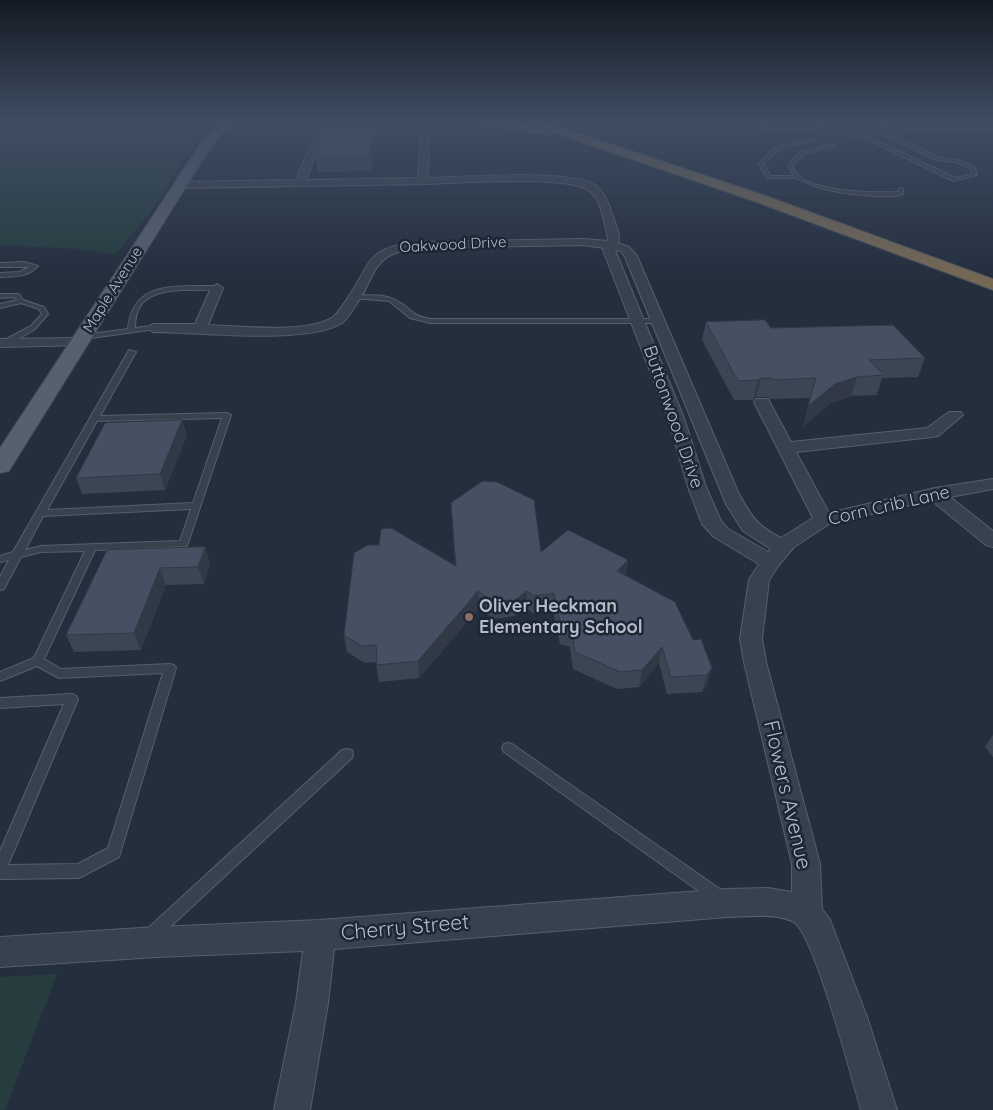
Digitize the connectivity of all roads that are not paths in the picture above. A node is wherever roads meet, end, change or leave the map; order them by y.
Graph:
1 (188, 173) edge
2 (304, 173) edge
3 (423, 173) edge
4 (686, 173) edge
5 (701, 173) edge
6 (766, 173) edge
7 (794, 173) edge
8 (940, 173) edge
9 (974, 173) edge
10 (797, 177) junction
11 (423, 181) junction
12 (300, 182) junction
13 (180, 185) junction
14 (902, 189) dead end
15 (612, 245) junction
16 (0, 265) edge
17 (0, 275) edge
18 (993, 277) edge
19 (993, 285) edge
20 (217, 288) joint
21 (0, 296) edge
22 (355, 297) junction
23 (21, 301) junction
24 (0, 306) edge
25 (658, 320) junction
26 (639, 321) junction
27 (153, 328) joint
28 (200, 328) junction
29 (132, 331) junction
30 (82, 339) junction
31 (3, 343) edge
32 (132, 352) dead end
33 (762, 402) dead end
34 (955, 415) dead end
35 (94, 419) junction
36 (785, 448) junction
37 (0, 466) edge
38 (993, 484) edge
39 (935, 494) junction
40 (196, 506) junction
41 (40, 513) junction
42 (823, 520) junction
43 (993, 541) edge
44 (92, 548) junction
45 (17, 555) junction
46 (777, 555) junction
47 (0, 559) edge
48 (0, 586) edge
49 (38, 661) junction
50 (0, 677) edge
51 (0, 703) edge
52 (508, 748) dead end
53 (347, 754) dead end
54 (0, 870) edge
55 (727, 903) junction
56 (807, 912) junction
57 (320, 935) junction
58 (142, 943) junction
59 (0, 952) edge
60 (292, 1110) edge
61 (879, 1110) edge

1 - 13 main road, Maple Avenue
2 - 12 street
3 - 11 street
4 - 19 highway
5 - 18 highway
6 - 10 lane
7 - 10 lane
8 - 9 lane
10 - 14 lane
11 - 12 street, Buttonwood Drive
11 - 15 street, Buttonwood Drive
12 - 13 street, Buttonwood Drive
13 - 30 main road, Maple Avenue
15 - 22 street, Oakwood Drive
15 - 25 street, Buttonwood Drive
15 - 26 street, Buttonwood Drive
16 - 17 lane
20 - 28 street
20 - 29 lane
21 - 23 lane
22 - 26 lane
22 - 28 street, Oakwood Drive
23 - 24 lane
23 - 31 lane
25 - 26 lane
25 - 46 street, Buttonwood Drive
26 - 46 street, Buttonwood Drive
27 - 28 street, Oakwood Drive
27 - 29 lane
29 - 30 lane
30 - 31 street
30 - 37 main road, Maple Avenue
32 - 35 lane
33 - 36 street
34 - 36 street
35 - 40 lane
35 - 41 lane
36 - 42 street
38 - 39 street, Corn Crib Lane
39 - 42 street, Corn Crib Lane
39 - 43 street
40 - 41 lane
40 - 44 lane
41 - 45 lane
42 - 46 street, Corn Crib Lane
44 - 45 lane
44 - 49 lane
45 - 47 lane
45 - 48 lane
46 - 56 street, Flowers Avenue
49 - 50 lane
49 - 54 lane
51 - 54 lane
52 - 55 lane
53 - 58 lane
55 - 56 street, Cherry Street
55 - 57 street, Cherry Street
56 - 61 street, Flowers Avenue
57 - 58 street, Cherry Street
57 - 60 street
58 - 59 street, Cherry Street

